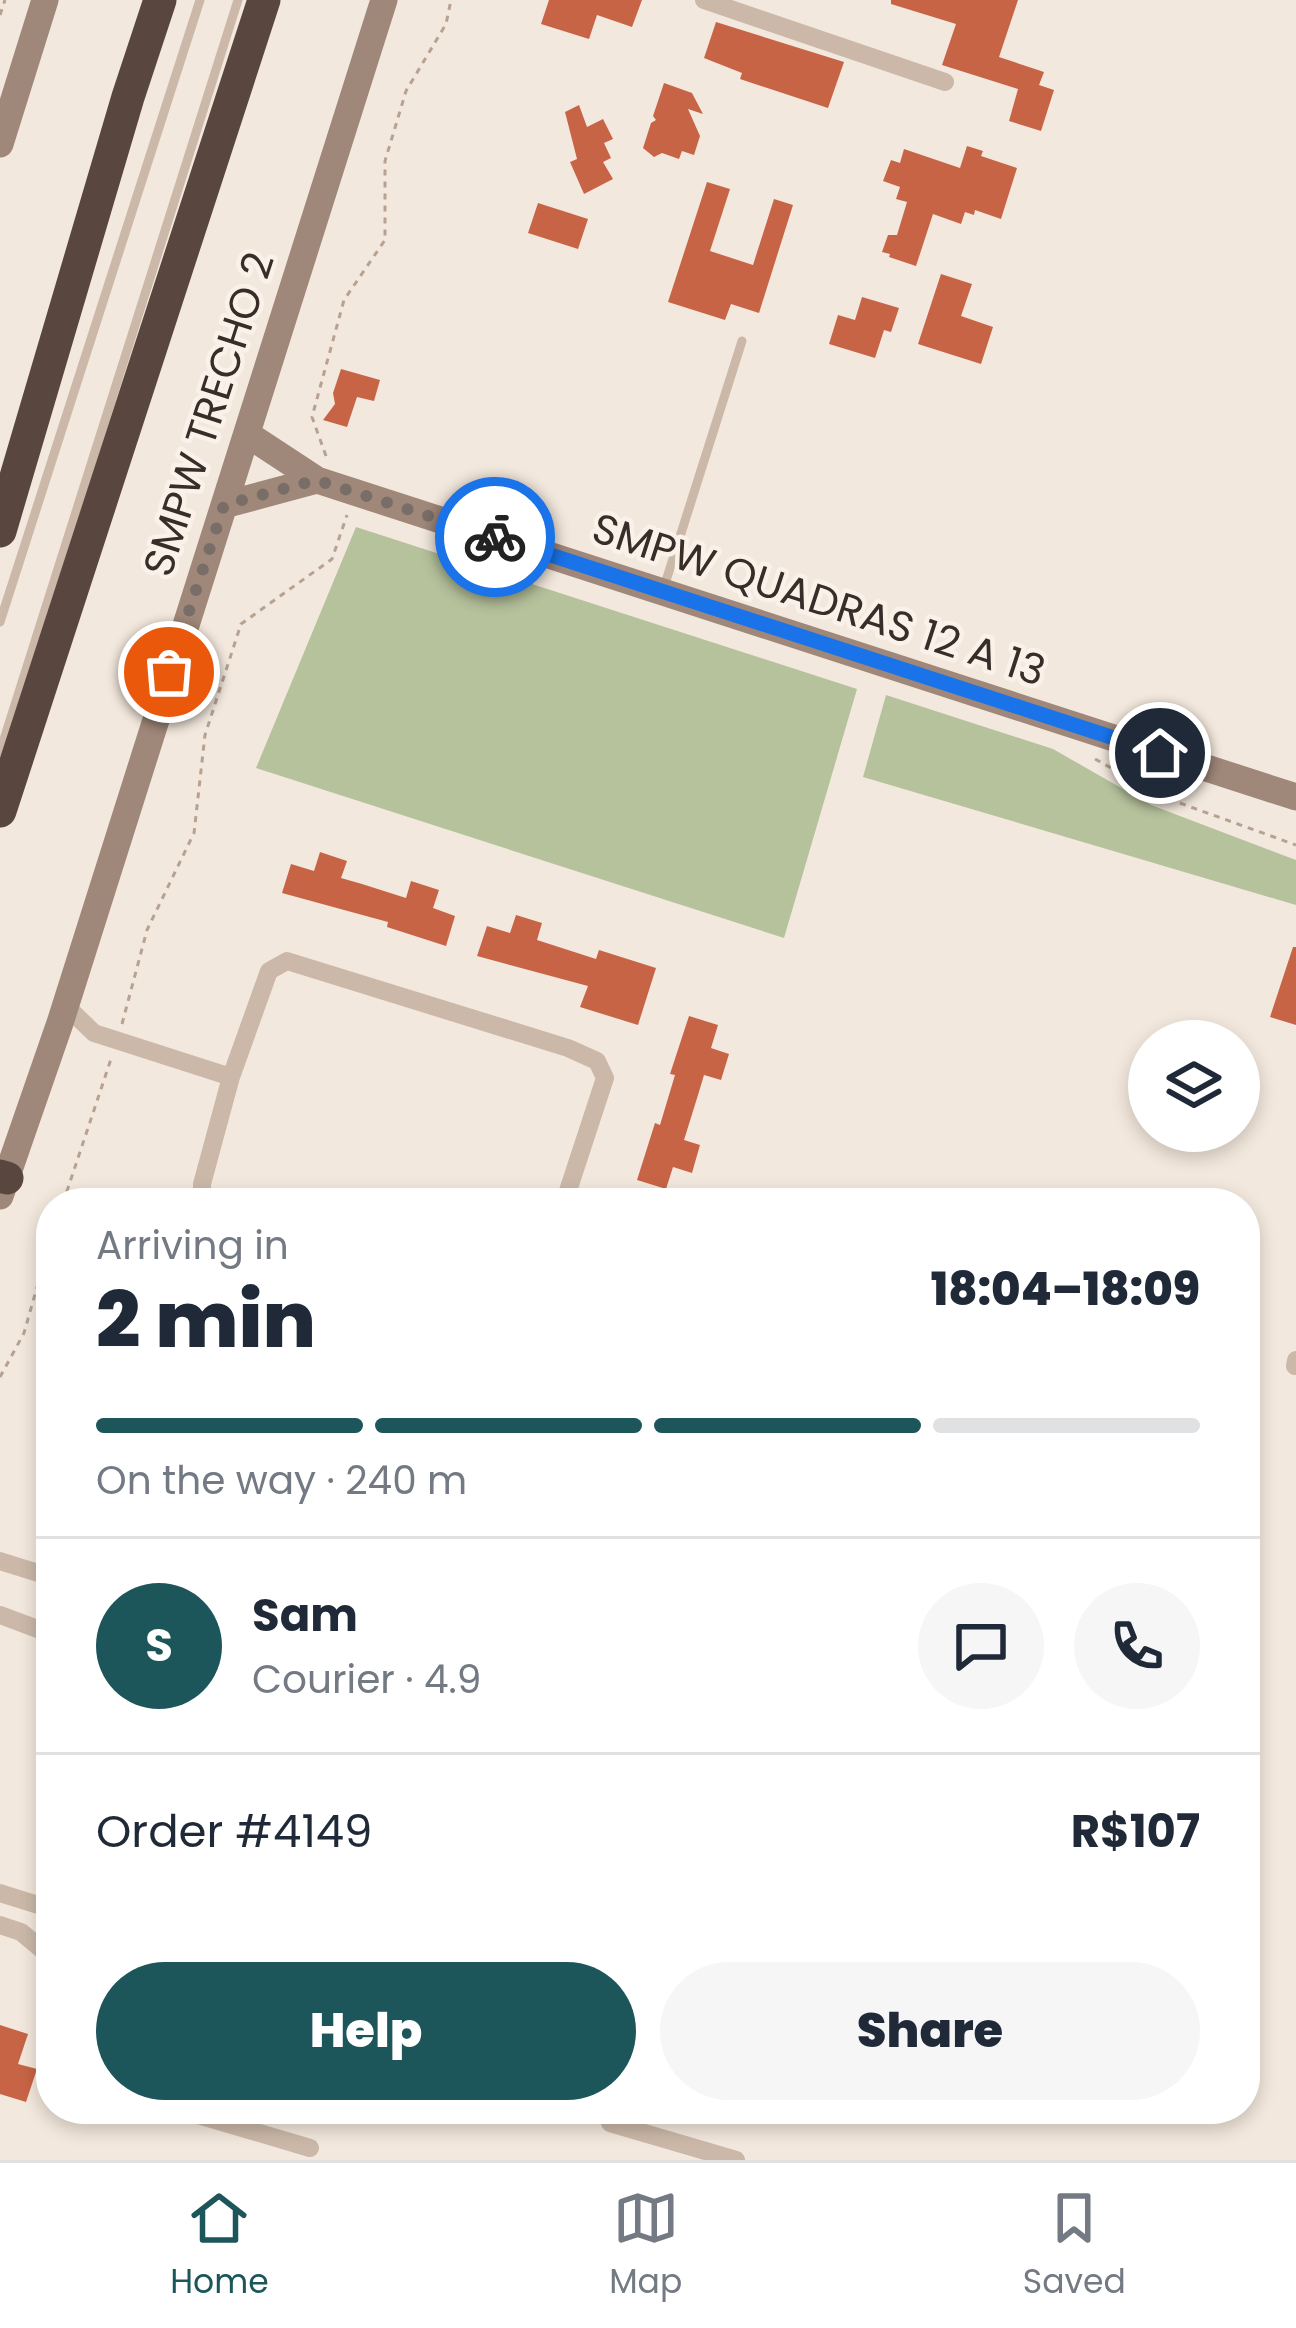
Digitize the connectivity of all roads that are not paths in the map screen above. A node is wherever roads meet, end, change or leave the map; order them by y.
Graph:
1 (45, 0) edge
2 (160, 0) edge
3 (200, 0) edge
4 (238, 0) edge
5 (265, 0) edge
6 (384, 0) edge
7 (704, 0) edge
8 (945, 82) dead end
9 (5, 110) edge
10 (0, 144) edge
11 (742, 341) dead end
12 (248, 434) junction
13 (326, 483) junction
14 (224, 505) junction
15 (0, 530) edge
16 (662, 592) junction
17 (0, 622) edge
18 (0, 752) edge
19 (1296, 797) edge
20 (0, 811) edge
21 (65, 1006) junction
22 (94, 1033) junction
23 (55, 1037) junction
24 (231, 1077) junction
25 (2, 1183) edge
26 (202, 1188) edge
27 (569, 1188) edge
28 (0, 1561) edge
29 (36, 1572) edge
30 (0, 1615) edge
31 (36, 1628) edge
32 (0, 1893) edge
33 (36, 1904) edge
34 (0, 1925) edge
35 (36, 1945) edge
36 (228, 2124) edge
37 (613, 2124) edge
38 (310, 2149) dead end
39 (736, 2160) edge

1 - 9 street
2 - 15 highway
3 - 17 lane
4 - 18 lane
5 - 20 highway
6 - 12 street, SMPW TRECHO 2
7 - 8 street
9 - 10 street
11 - 16 lane
12 - 13 street, SMPW QUADRAS 12 A 13
12 - 14 street, SMPW TRECHO 2
13 - 14 street
13 - 16 street, SMPW QUADRAS 12 A 13
14 - 21 street, SMPW TRECHO 2
16 - 19 street, SMPW QUADRAS 12 A 13
21 - 22 street
21 - 23 street, SMPW TRECHO 2
22 - 23 street
22 - 24 street
23 - 25 street, SMPW TRECHO 2
24 - 26 street
24 - 27 street
28 - 29 street
30 - 31 street
32 - 33 street
34 - 35 street
36 - 38 street
37 - 39 street

